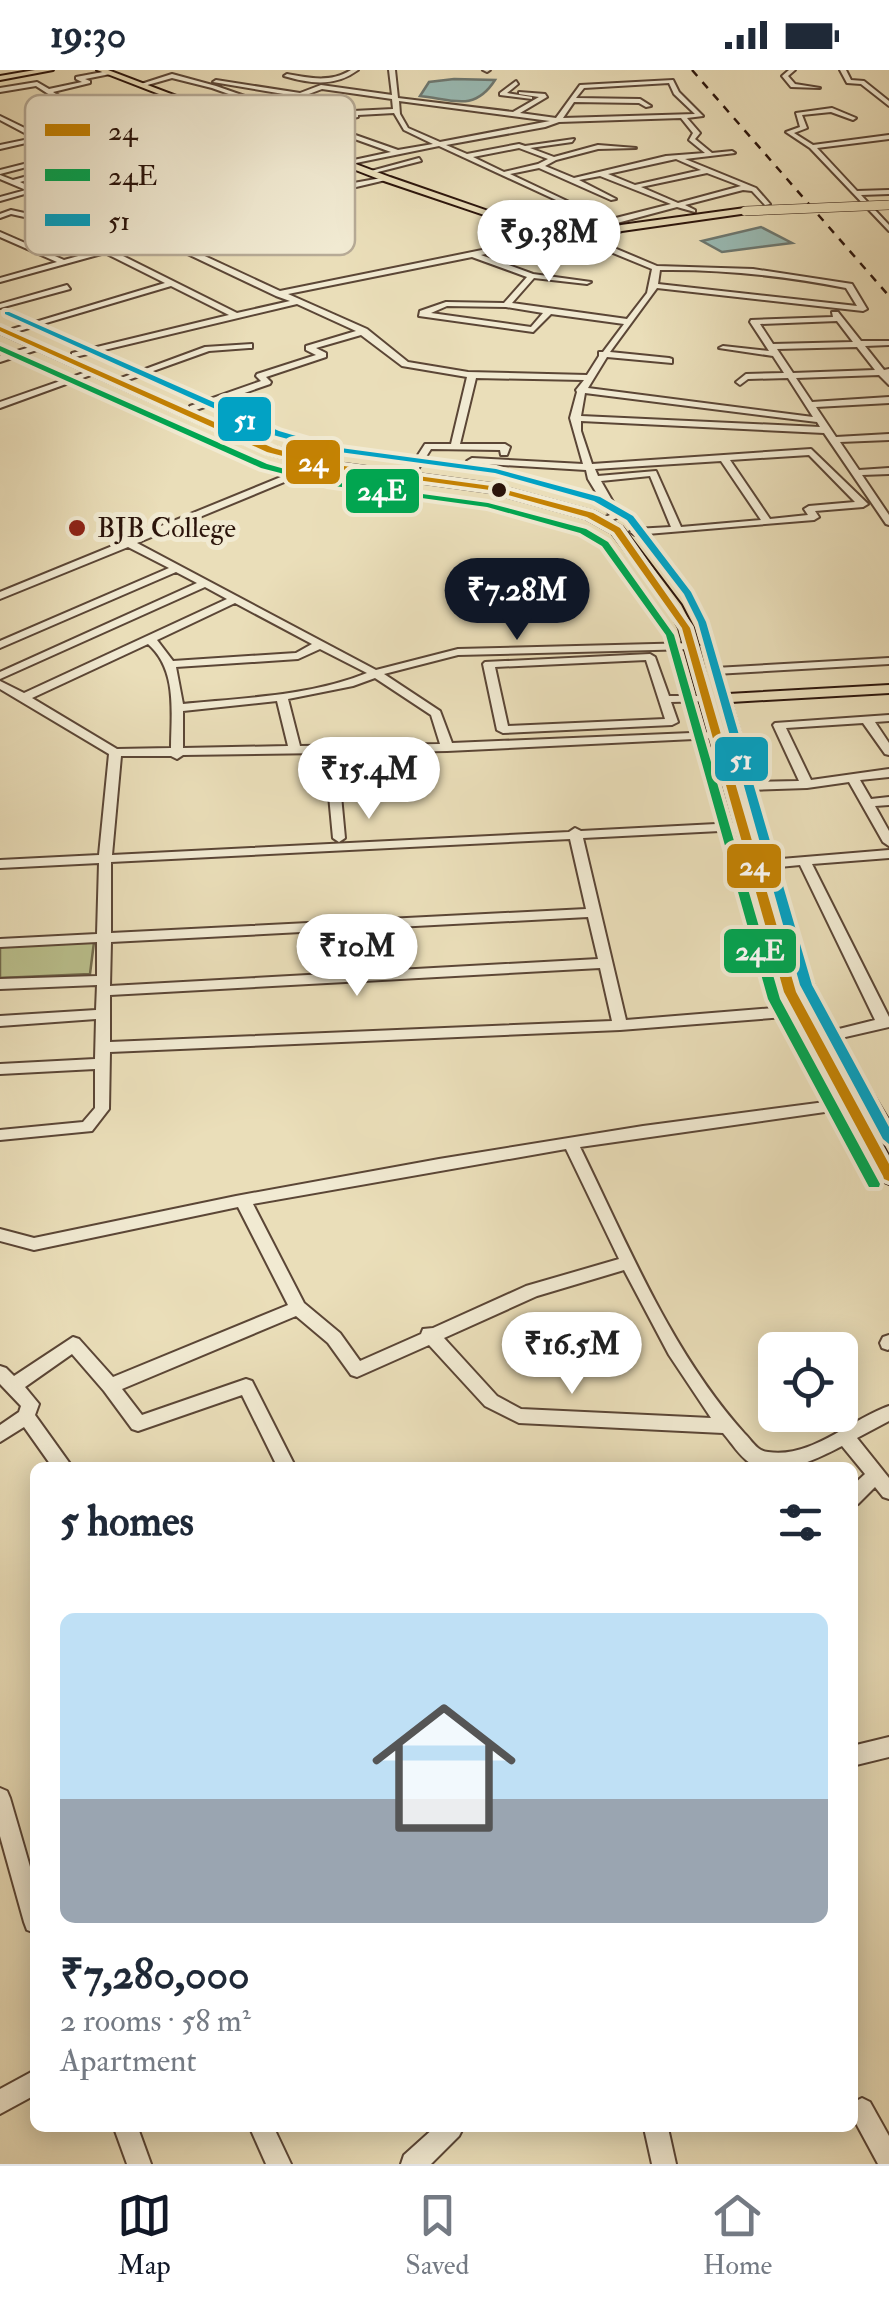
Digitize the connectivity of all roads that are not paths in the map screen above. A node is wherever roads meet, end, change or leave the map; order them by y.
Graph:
1 (50, 70) edge
2 (355, 70) edge
3 (392, 70) edge
4 (792, 70) edge
5 (842, 70) edge
6 (105, 71) edge
7 (26, 72) edge
8 (242, 74) dead end
9 (172, 76) junction
10 (288, 76) dead end
11 (0, 78) edge
12 (226, 83) junction
13 (144, 84) junction
14 (320, 84) junction
15 (516, 84) dead end
16 (214, 88) junction
17 (817, 88) dead end
18 (0, 90) edge
19 (48, 91) junction
20 (521, 93) dead end
21 (54, 95) edge
22 (170, 95) edge
23 (170, 95) edge
24 (236, 95) edge
25 (575, 96) junction
26 (394, 98) junction
27 (539, 100) junction
28 (888, 102) edge
29 (648, 106) dead end
30 (397, 111) junction
31 (355, 113) edge
32 (513, 115) junction
33 (683, 116) junction
34 (0, 118) edge
35 (853, 118) dead end
36 (558, 120) junction
37 (11, 124) junction
38 (0, 126) edge
39 (880, 130) dead end
40 (25, 131) edge
41 (355, 135) edge
42 (889, 135) edge
43 (572, 140) dead end
44 (435, 146) junction
45 (528, 146) junction
46 (812, 146) junction
47 (633, 148) dead end
48 (398, 152) junction
49 (732, 153) dead end
50 (708, 154) junction
51 (675, 156) junction
52 (464, 157) junction
53 (554, 158) junction
54 (418, 160) dead end
55 (355, 161) edge
56 (25, 163) edge
57 (355, 163) edge
58 (355, 166) edge
59 (540, 166) junction
60 (374, 170) junction
61 (710, 170) junction
62 (600, 173) junction
63 (0, 174) edge
64 (502, 174) junction
65 (387, 179) junction
66 (25, 180) edge
67 (573, 180) junction
68 (15, 183) junction
69 (355, 186) edge
70 (25, 187) edge
71 (748, 187) junction
72 (634, 188) junction
73 (0, 189) edge
74 (25, 192) edge
75 (889, 192) edge
76 (855, 193) junction
77 (0, 199) edge
78 (612, 199) dead end
79 (671, 203) junction
80 (767, 204) dead end
81 (865, 204) junction
82 (889, 204) edge
83 (693, 212) dead end
84 (599, 225) junction
85 (889, 229) edge
86 (0, 234) edge
87 (572, 237) junction
88 (25, 239) edge
89 (16, 241) junction
90 (25, 245) edge
91 (470, 254) junction
92 (47, 255) edge
93 (88, 255) edge
94 (115, 255) edge
95 (196, 255) edge
96 (63, 262) junction
97 (656, 268) junction
98 (532, 276) junction
99 (0, 280) edge
100 (588, 282) dead end
101 (170, 284) junction
102 (67, 286) dead end
103 (656, 286) junction
104 (279, 294) junction
105 (298, 301) junction
106 (800, 302) junction
107 (506, 305) junction
108 (0, 306) edge
109 (831, 306) junction
110 (549, 312) junction
111 (234, 315) junction
112 (838, 319) junction
113 (214, 320) junction
114 (795, 320) junction
115 (629, 322) junction
116 (0, 325) edge
117 (16, 329) junction
118 (364, 331) junction
119 (889, 342) edge
120 (859, 344) junction
121 (249, 346) dead end
122 (37, 347) junction
123 (723, 348) dead end
124 (208, 349) junction
125 (771, 350) junction
126 (602, 354) junction
127 (75, 355) junction
128 (0, 359) edge
129 (669, 361) dead end
130 (95, 372) junction
131 (885, 372) edge
132 (472, 375) junction
133 (586, 377) junction
134 (126, 378) junction
135 (789, 378) junction
136 (740, 382) dead end
137 (889, 382) edge
138 (580, 390) junction
139 (889, 400) edge
140 (0, 405) edge
141 (808, 405) junction
142 (193, 408) junction
143 (574, 418) junction
144 (819, 420) junction
145 (826, 430) junction
146 (889, 437) edge
147 (834, 440) junction
148 (455, 446) junction
149 (504, 453) dead end
150 (725, 460) junction
151 (472, 461) dead end
152 (328, 462) junction
153 (586, 467) junction
154 (414, 469) junction
155 (889, 471) edge
156 (857, 473) junction
157 (594, 479) junction
158 (884, 509) edge
159 (610, 519) junction
160 (767, 522) junction
161 (889, 522) edge
162 (677, 530) junction
163 (636, 532) junction
164 (129, 543) junction
165 (175, 569) junction
166 (204, 584) junction
167 (0, 596) edge
168 (234, 600) junction
169 (148, 638) junction
170 (318, 644) junction
171 (0, 645) edge
172 (693, 646) junction
173 (889, 661) edge
174 (172, 664) junction
175 (376, 674) junction
176 (0, 680) edge
177 (889, 689) edge
178 (716, 696) junction
179 (282, 697) junction
180 (889, 697) edge
181 (23, 698) junction
182 (663, 700) junction
183 (758, 702) junction
184 (792, 704) junction
185 (176, 708) junction
186 (889, 718) edge
187 (867, 720) junction
188 (799, 724) junction
189 (715, 735) junction
190 (734, 735) junction
191 (446, 747) junction
192 (331, 750) junction
193 (295, 751) junction
194 (889, 751) edge
195 (114, 753) junction
196 (177, 754) junction
197 (889, 772) edge
198 (854, 780) junction
199 (807, 784) junction
200 (749, 786) junction
201 (889, 801) edge
202 (866, 803) junction
203 (749, 823) junction
204 (575, 832) junction
205 (339, 838) junction
206 (889, 842) edge
207 (106, 854) junction
208 (889, 854) edge
209 (0, 856) edge
210 (804, 861) junction
211 (0, 864) edge
212 (769, 864) junction
213 (596, 913) junction
214 (106, 938) junction
215 (0, 943) edge
216 (606, 963) junction
217 (0, 984) edge
218 (105, 985) junction
219 (798, 1011) junction
220 (104, 1014) junction
221 (0, 1021) edge
222 (620, 1025) junction
223 (884, 1026) edge
224 (828, 1036) junction
225 (103, 1046) junction
226 (103, 1064) junction
227 (0, 1069) edge
228 (848, 1104) junction
229 (0, 1135) edge
230 (889, 1137) edge
231 (571, 1144) junction
232 (889, 1176) edge
233 (243, 1201) junction
234 (0, 1234) edge
235 (630, 1262) junction
236 (298, 1308) junction
237 (429, 1334) junction
238 (7, 1379) edge
239 (110, 1386) junction
240 (889, 1414) edge
241 (26, 1416) junction
242 (728, 1426) junction
243 (0, 1434) edge
244 (846, 1438) junction
245 (60, 1462) edge
246 (284, 1462) edge
247 (878, 1474) junction
248 (889, 1491) edge
249 (858, 1492) edge
250 (889, 1747) edge
251 (858, 1755) edge
252 (0, 1798) edge
253 (30, 1904) edge
254 (30, 2085) edge
255 (0, 2102) edge
256 (862, 2110) dead end
257 (128, 2132) edge
258 (264, 2132) edge
259 (447, 2132) edge
260 (657, 2132) edge
261 (889, 2160) edge
262 (140, 2164) edge
263 (279, 2164) edge
264 (413, 2164) edge
265 (664, 2164) edge

1 - 7 main road
2 - 14 street
3 - 26 street
4 - 17 street
5 - 28 street
6 - 13 main road
6 - 19 street
6 - 22 main road
7 - 11 main road
8 - 12 street
9 - 12 street
9 - 13 street
9 - 16 street
10 - 14 street
12 - 14 street
12 - 16 street
13 - 23 main road
14 - 26 street
15 - 27 street
16 - 24 street
18 - 19 street
19 - 21 street
20 - 27 street
25 - 29 street
25 - 33 street
25 - 36 street
26 - 30 street
26 - 32 street
27 - 32 street
30 - 31 street
30 - 44 street
32 - 36 street
33 - 36 street
33 - 50 street
34 - 37 street
35 - 46 street
36 - 44 street
37 - 38 street
37 - 40 street
39 - 42 street
41 - 48 street
42 - 46 street
43 - 45 street
44 - 48 street
44 - 52 street
45 - 52 street
45 - 53 street
46 - 76 street
47 - 53 street
48 - 55 street
49 - 50 street
50 - 51 street
51 - 61 street
51 - 62 street
52 - 64 street
53 - 59 street
54 - 60 street
56 - 63 street
57 - 60 main road
58 - 65 main road
59 - 64 street
59 - 67 street
60 - 87 main road
61 - 71 street
61 - 72 street
62 - 67 street
62 - 72 street
63 - 68 street
64 - 84 street
65 - 69 street
65 - 87 main road
66 - 68 street
67 - 78 street
68 - 70 street
68 - 73 street
71 - 79 street
71 - 80 street
72 - 79 street
74 - 77 street
75 - 76 street
76 - 81 street
79 - 83 street
79 - 84 street
81 - 82 street
81 - 85 street
82 - 87 main road, bridge
84 - 87 street
86 - 89 street
87 - 91 street
87 - 97 street
88 - 89 street
89 - 90 street
91 - 98 street
91 - 104 street
92 - 96 street
93 - 96 street
94 - 101 street
95 - 104 street
96 - 99 street
97 - 103 street
97 - 109 street
98 - 100 street
98 - 107 street
101 - 111 street
101 - 117 street
102 - 108 street
103 - 106 street
103 - 115 street
104 - 105 street
105 - 111 street
105 - 118 street
106 - 109 street
106 - 114 street
107 - 110 street
107 - 110 street
109 - 112 street
110 - 115 street
111 - 113 street
112 - 114 street
112 - 120 street
113 - 124 street
113 - 127 street
114 - 125 street
115 - 126 street
116 - 117 main road
116 - 122 main road
117 - 127 main road
118 - 132 street
118 - 142 street
119 - 120 street
120 - 125 street
120 - 131 street
121 - 124 street
122 - 128 street
122 - 130 main road
123 - 125 street
124 - 134 street
125 - 135 street
126 - 129 street
126 - 133 street
127 - 134 main road
130 - 140 street
130 - 152 main road
131 - 135 street
131 - 137 street
132 - 133 street
132 - 148 street
133 - 138 street
134 - 142 main road
135 - 136 street
135 - 141 street
138 - 143 street
138 - 144 street
139 - 141 street
141 - 144 street
142 - 152 main road
143 - 145 street
143 - 153 street
144 - 145 street
145 - 147 street
146 - 147 street
147 - 156 street
148 - 149 street
148 - 154 street
150 - 153 street
150 - 160 street
150 - 160 street
151 - 153 street
152 - 154 main road
152 - 159 main road
152 - 164 street
153 - 157 street
154 - 159 main road
155 - 156 street
156 - 158 street
157 - 159 street
157 - 162 street
158 - 161 street
159 - 163 main road
159 - 172 main road
160 - 162 street
162 - 163 street
163 - 178 main road
164 - 165 street
164 - 167 street
165 - 166 street
165 - 171 street
166 - 168 street
166 - 176 street
168 - 169 street
168 - 170 street
169 - 174 street
169 - 181 street
170 - 174 street
170 - 175 street
172 - 175 street
172 - 178 main road
173 - 178 street
174 - 185 street
175 - 179 street
175 - 191 street
176 - 181 street
177 - 183 main road
178 - 182 street
178 - 183 main road
178 - 183 main road
178 - 189 main road
178 - 190 main road
179 - 185 street
179 - 193 street
180 - 184 main road
181 - 195 street
182 - 182 street
183 - 184 main road
183 - 190 main road
184 - 188 street
185 - 196 street
186 - 187 street
187 - 188 street
187 - 194 street
188 - 199 street
189 - 191 street
189 - 203 main road
190 - 200 main road
191 - 192 street
192 - 193 street
192 - 205 street
193 - 196 street
195 - 196 street
195 - 207 street
197 - 198 street
198 - 199 street
198 - 202 street
199 - 200 street
200 - 203 main road
201 - 202 street
202 - 206 street
203 - 204 street
203 - 205 street
203 - 212 main road
203 - 219 main road
204 - 207 street
204 - 213 street
205 - 207 street
207 - 209 street
207 - 211 street
207 - 214 street
208 - 210 street
210 - 212 street
210 - 223 street
212 - 224 main road
213 - 214 street
213 - 216 street
214 - 215 street
214 - 218 street
216 - 218 street
216 - 222 street
217 - 218 street
218 - 220 street
219 - 222 street
219 - 228 main road
220 - 221 street
220 - 225 street
222 - 225 street
223 - 224 street
224 - 230 main road
225 - 226 street
226 - 227 street
226 - 229 street
228 - 231 street
228 - 232 main road
231 - 233 street
231 - 235 street
233 - 234 street
233 - 236 street
235 - 237 street
235 - 242 street
236 - 237 street
236 - 239 street
237 - 242 street
238 - 239 street
238 - 241 street
239 - 246 street
240 - 244 street
241 - 243 street
241 - 245 street
242 - 244 street
244 - 247 street
247 - 248 street
247 - 249 street
250 - 251 street
252 - 253 street
254 - 255 street
256 - 261 street
257 - 262 street
258 - 263 street
259 - 264 street
260 - 265 street

